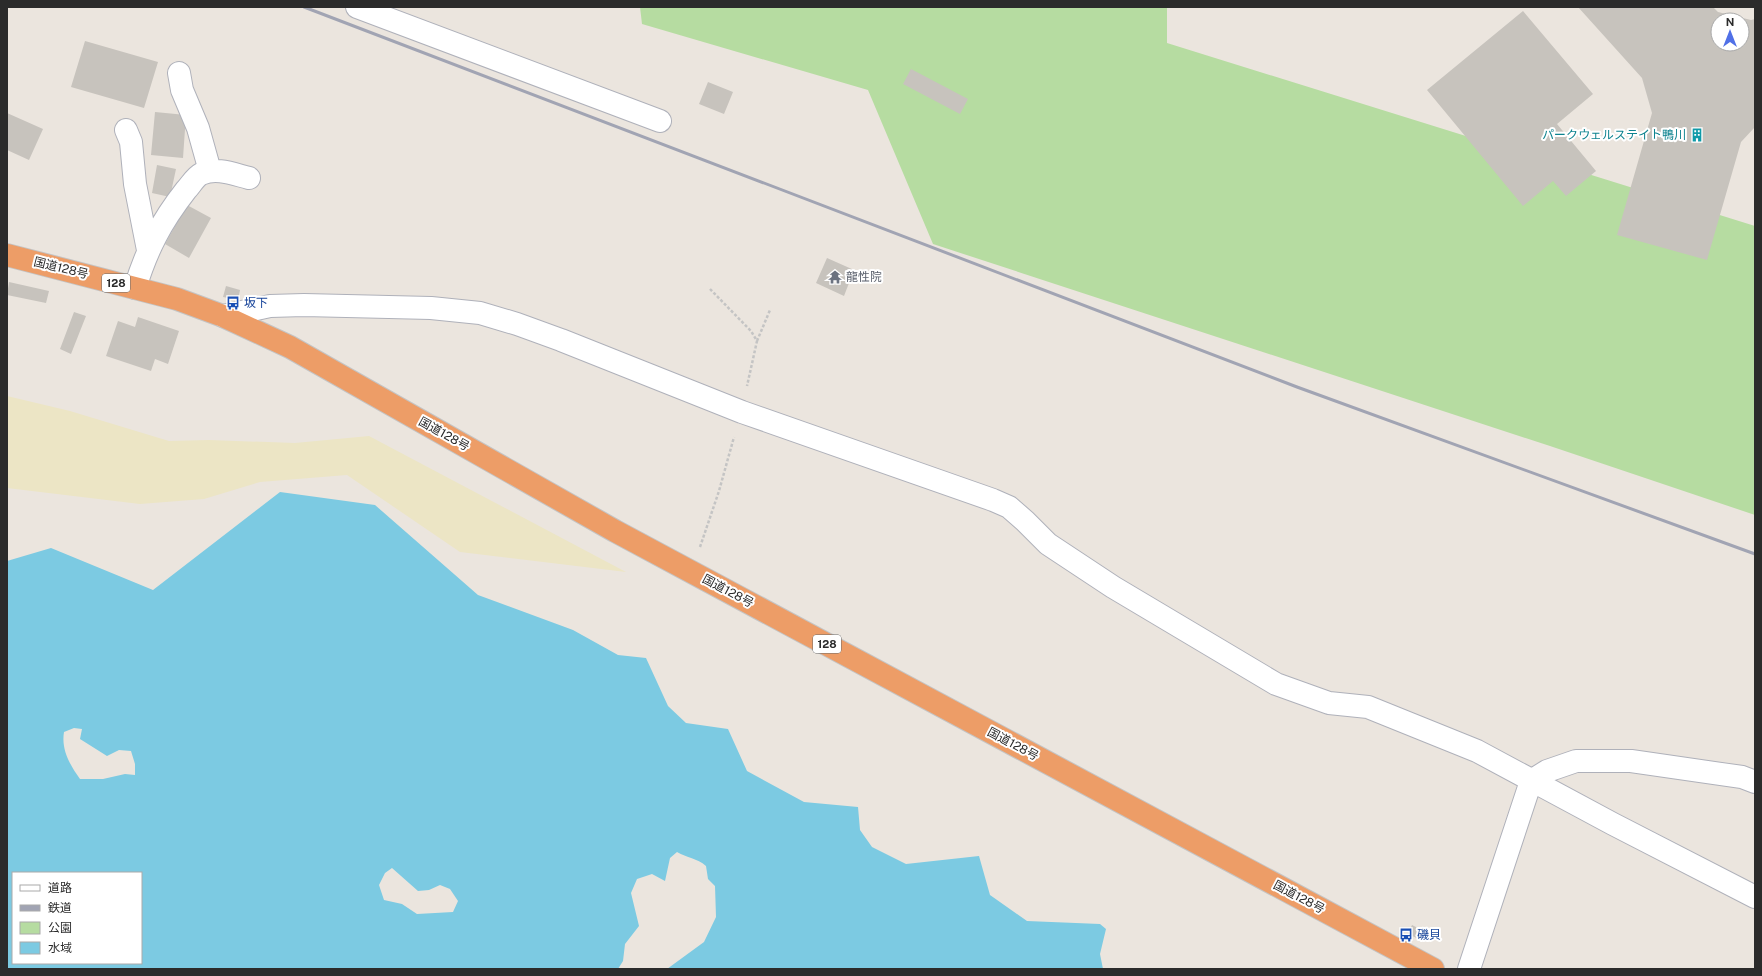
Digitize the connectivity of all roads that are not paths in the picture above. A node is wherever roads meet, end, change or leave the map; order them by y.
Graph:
1 (357, 7) edge
2 (179, 73) dead end
3 (660, 121) dead end
4 (126, 130) dead end
5 (210, 171) junction
6 (249, 178) dead end
7 (148, 250) junction
8 (7, 255) edge
9 (135, 288) junction
10 (223, 316) junction
11 (1531, 781) junction
12 (1755, 782) edge
13 (1755, 897) edge
14 (1433, 969) edge
15 (1469, 969) edge

1 - 3 street
2 - 5 street
4 - 7 street
5 - 6 street
5 - 7 street
7 - 9 street
8 - 9 highway, 国道128号 / 128
9 - 10 highway, 国道128号 / 128
10 - 11 street
10 - 14 highway, 国道128号 / 128
11 - 12 street
11 - 13 street
11 - 15 street

